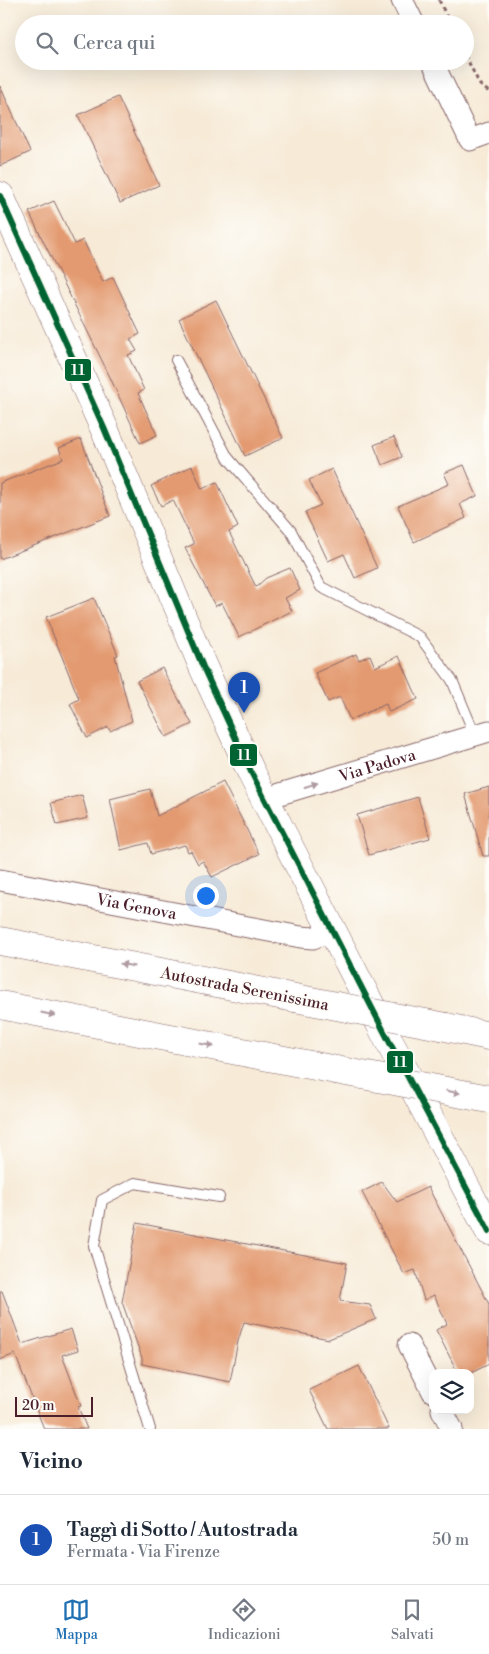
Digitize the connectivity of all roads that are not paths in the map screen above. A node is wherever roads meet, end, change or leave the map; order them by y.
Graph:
1 (402, 0) edge
2 (410, 15) edge
3 (436, 70) edge
4 (489, 133) edge
5 (0, 196) edge
6 (176, 360) dead end
7 (482, 733) edge
8 (266, 803) junction
9 (0, 880) edge
10 (332, 930) junction
11 (0, 941) edge
12 (0, 1005) edge
13 (489, 1036) edge
14 (489, 1099) edge
15 (219, 1197) dead end
16 (489, 1231) edge
17 (409, 1345) dead end
18 (429, 1384) edge
19 (444, 1414) edge
20 (150, 1429) edge
21 (452, 1429) edge

1 - 2 street
3 - 4 street
5 - 8 main road
6 - 7 lane
8 -> 7 street, Via Padova
8 - 10 main road
9 - 10 street, Via Genova
10 - 16 main road
13 -> 11 main road, Autostrada Serenissima, bridge
12 -> 14 main road, bridge
15 - 20 lane
17 - 18 street
19 - 21 street

